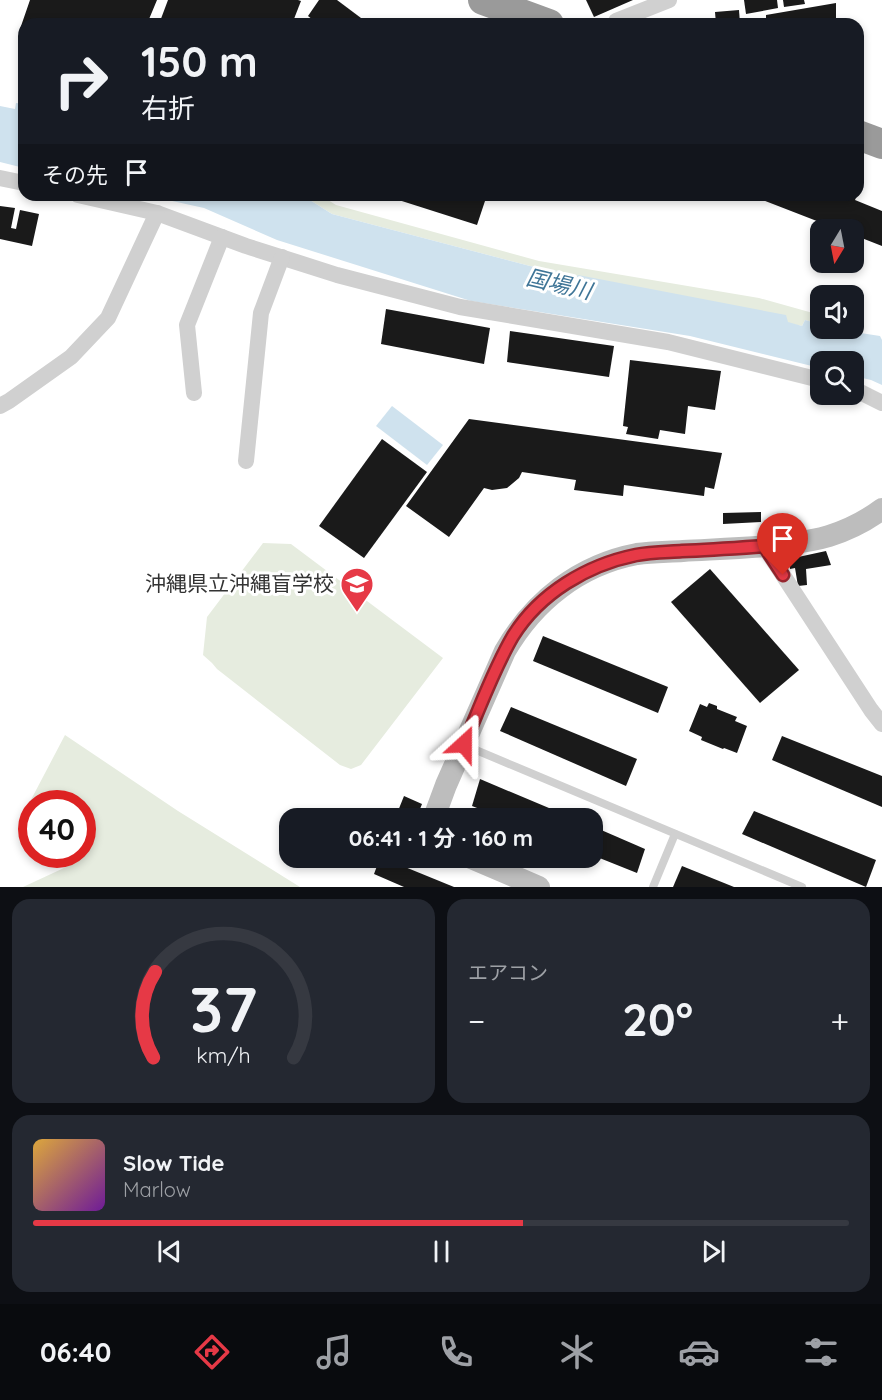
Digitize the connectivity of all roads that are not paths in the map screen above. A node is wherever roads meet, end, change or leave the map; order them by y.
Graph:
1 (669, 0) edge
2 (490, 1) edge
3 (534, 18) edge
4 (624, 18) edge
5 (864, 137) edge
6 (882, 144) edge
7 (0, 178) edge
8 (18, 182) edge
9 (104, 201) edge
10 (157, 213) junction
11 (222, 237) junction
12 (282, 257) junction
13 (810, 378) edge
14 (194, 393) dead end
15 (864, 394) edge
16 (882, 403) edge
17 (0, 406) edge
18 (246, 461) dead end
19 (882, 509) edge
20 (764, 546) junction
21 (882, 724) edge
22 (464, 744) junction
23 (438, 808) edge
24 (675, 834) junction
25 (494, 868) edge
26 (539, 887) edge
27 (653, 887) edge
28 (801, 887) edge

1 - 4 street
2 - 3 highway
5 - 6 highway
7 - 8 street
9 - 10 street
10 - 11 street
10 - 17 street
11 - 12 street
11 - 14 street
12 - 13 street
12 - 18 street
15 - 16 street
19 - 20 street
20 - 21 street
20 - 22 street
22 - 23 street
22 - 24 lane
24 - 27 lane
24 - 28 lane
25 - 26 street

